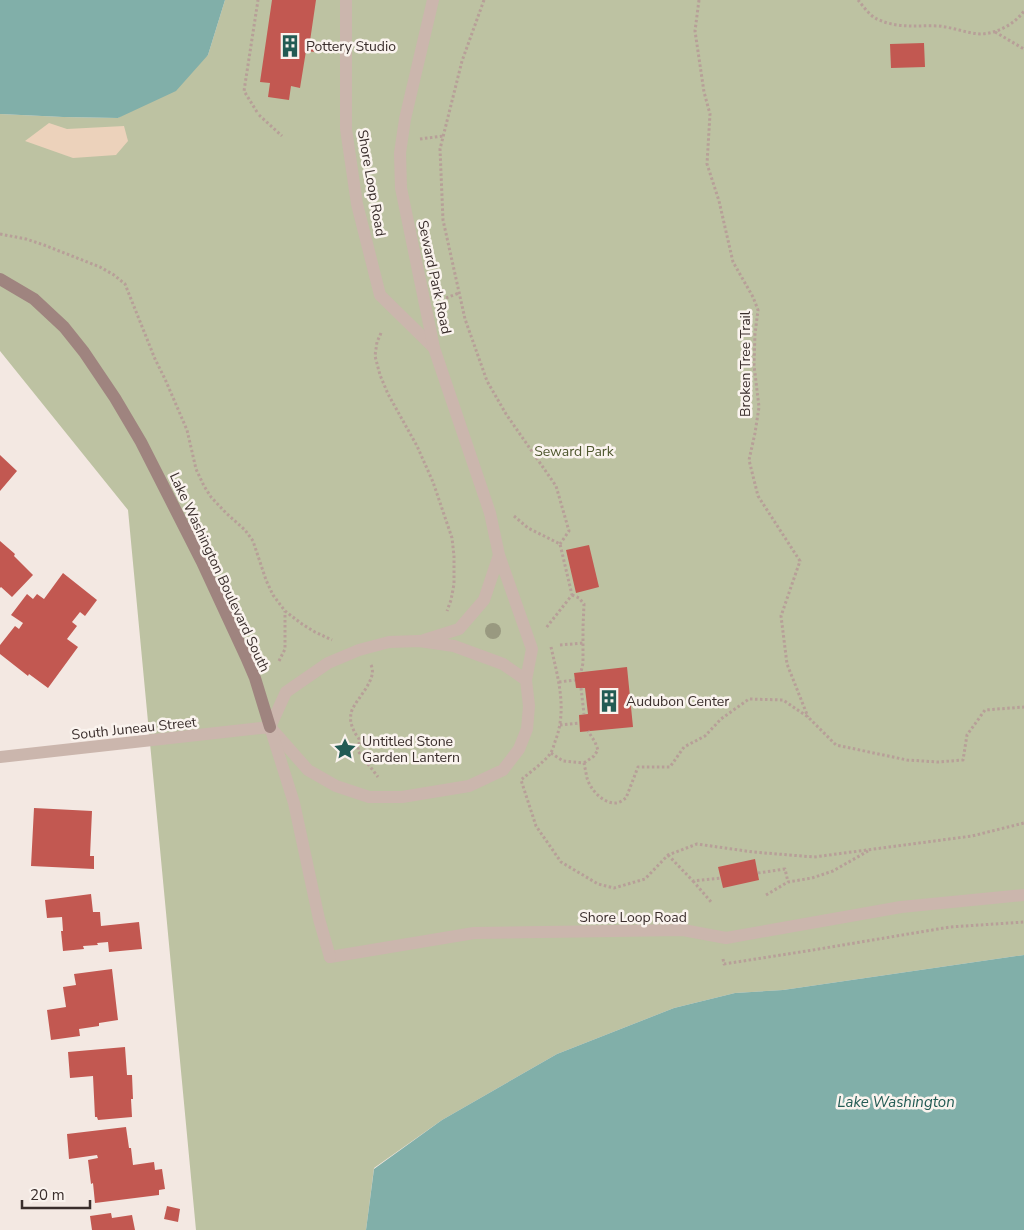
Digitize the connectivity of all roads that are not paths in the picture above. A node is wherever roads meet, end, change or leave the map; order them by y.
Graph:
1 (346, 0) edge
2 (433, 0) edge
3 (0, 279) edge
4 (434, 348) junction
5 (499, 555) junction
6 (420, 641) junction
7 (526, 680) junction
8 (270, 728) junction
9 (0, 757) edge
10 (1024, 894) edge
11 (330, 957) joint

1 - 4 street, Shore Loop Road
2 - 4 street, Seward Park Road
3 - 8 main road, Lake Washington Boulevard South
4 - 5 street, Seward Park Road
5 - 6 street
5 - 7 street, Seward Park Road
6 - 7 street
6 - 8 street
7 - 8 street, Seward Park Road
8 - 9 street, South Juneau Street
8 - 11 street, Lake Washington Boulevard South
10 - 11 street, Shore Loop Road

